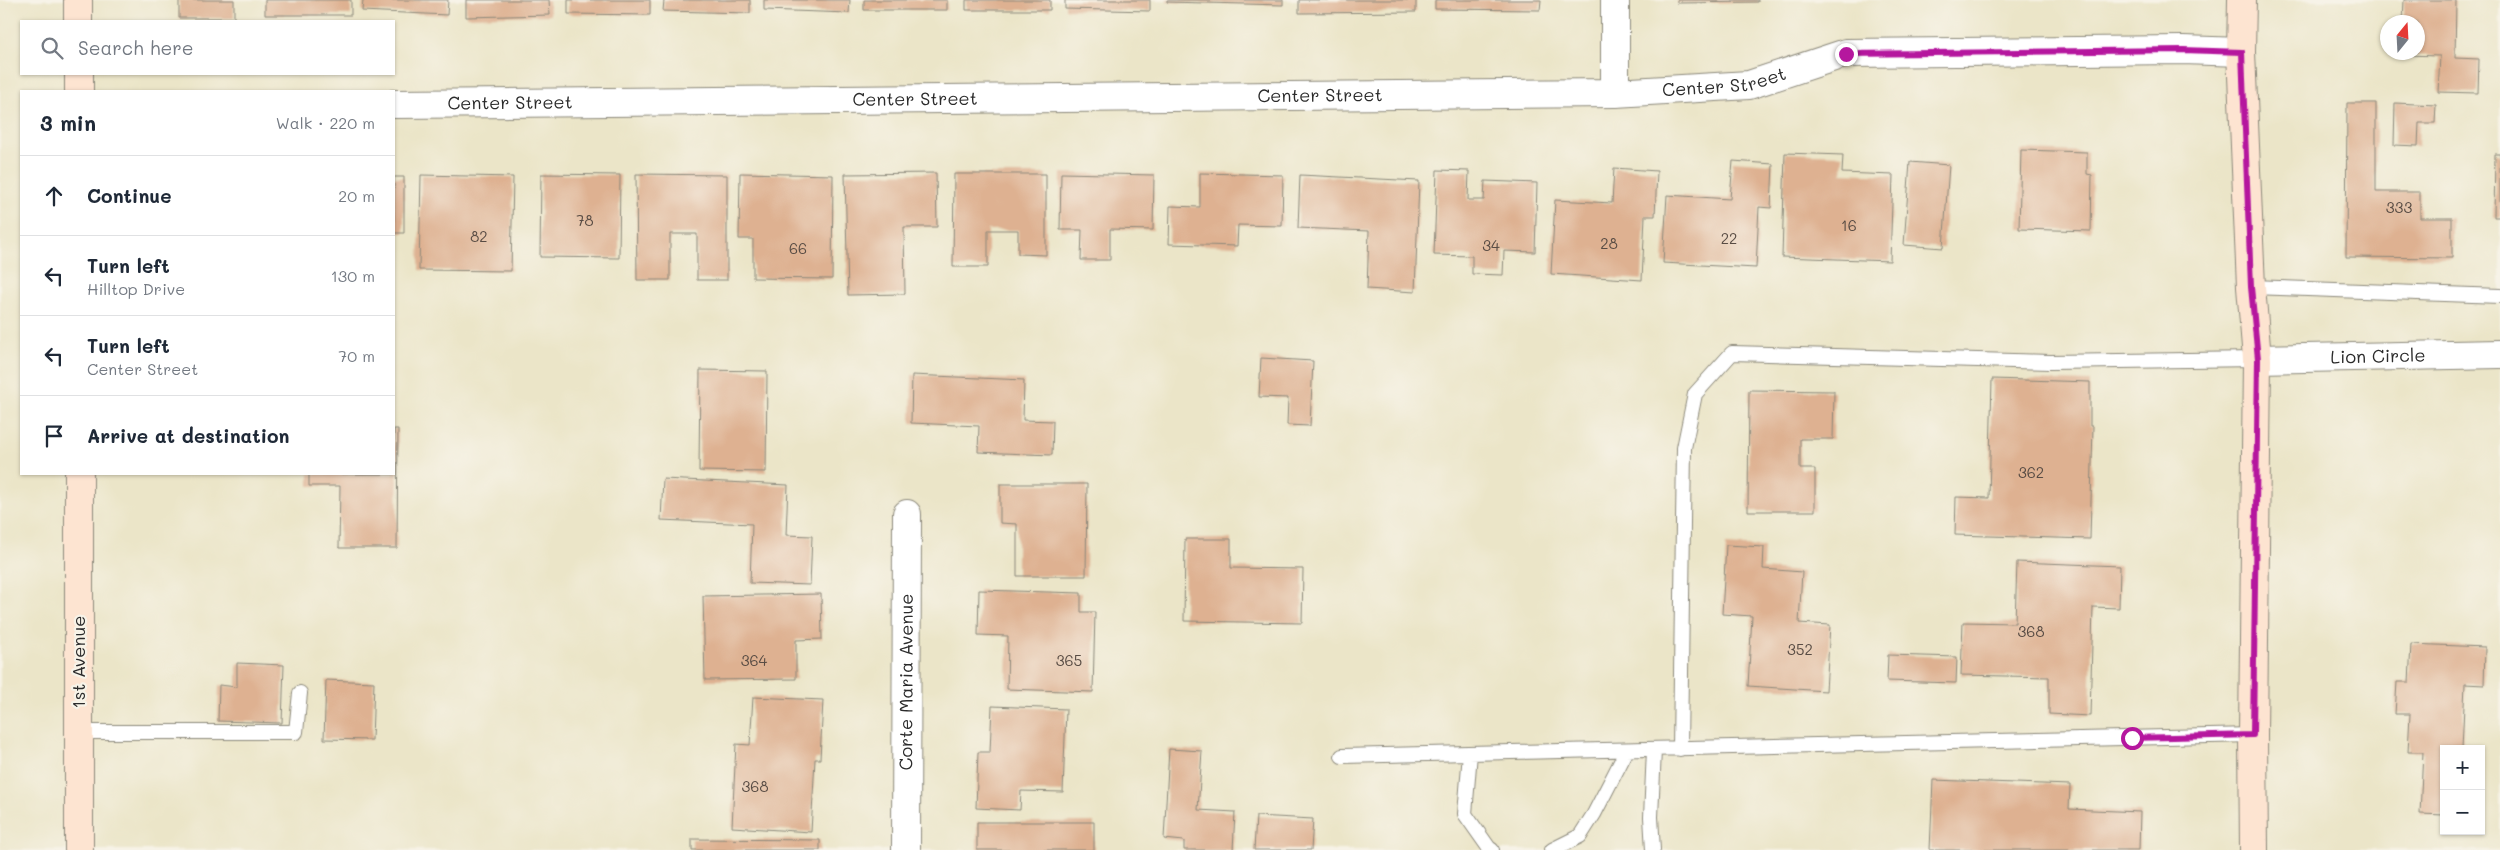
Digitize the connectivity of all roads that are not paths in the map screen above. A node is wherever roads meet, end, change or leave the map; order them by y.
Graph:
1 (78, 0) edge
2 (1615, 0) edge
3 (2242, 0) edge
4 (78, 20) edge
5 (2242, 52) junction
6 (78, 75) edge
7 (79, 90) edge
8 (1615, 92) junction
9 (395, 104) edge
10 (2251, 287) junction
11 (2500, 296) edge
12 (2500, 354) edge
13 (2258, 359) junction
14 (78, 475) edge
15 (907, 514) dead end
16 (300, 693) dead end
17 (78, 732) junction
18 (2253, 735) junction
19 (1680, 749) junction
20 (1628, 750) junction
21 (1654, 750) junction
22 (1470, 753) junction
23 (1342, 756) dead end
24 (79, 850) edge
25 (906, 850) edge
26 (1492, 850) edge
27 (1552, 850) edge
28 (1653, 850) edge
29 (2254, 850) edge

1 - 4 main road
2 - 8 street
3 - 5 main road
5 - 8 street, Center Street
5 - 10 main road
6 - 7 main road
8 - 9 street, Center Street
10 - 11 lane
10 - 13 main road
12 - 13 street, Lion Circle
13 - 18 main road
13 - 19 lane
14 - 17 main road, 1st Avenue
15 - 25 street, Corte Maria Avenue
16 - 17 lane
17 - 24 main road, 1st Avenue
18 - 19 lane
18 - 29 main road
19 - 21 lane
20 - 21 lane
20 - 22 lane
20 - 27 lane
21 - 28 lane
22 - 23 lane
22 - 26 lane

